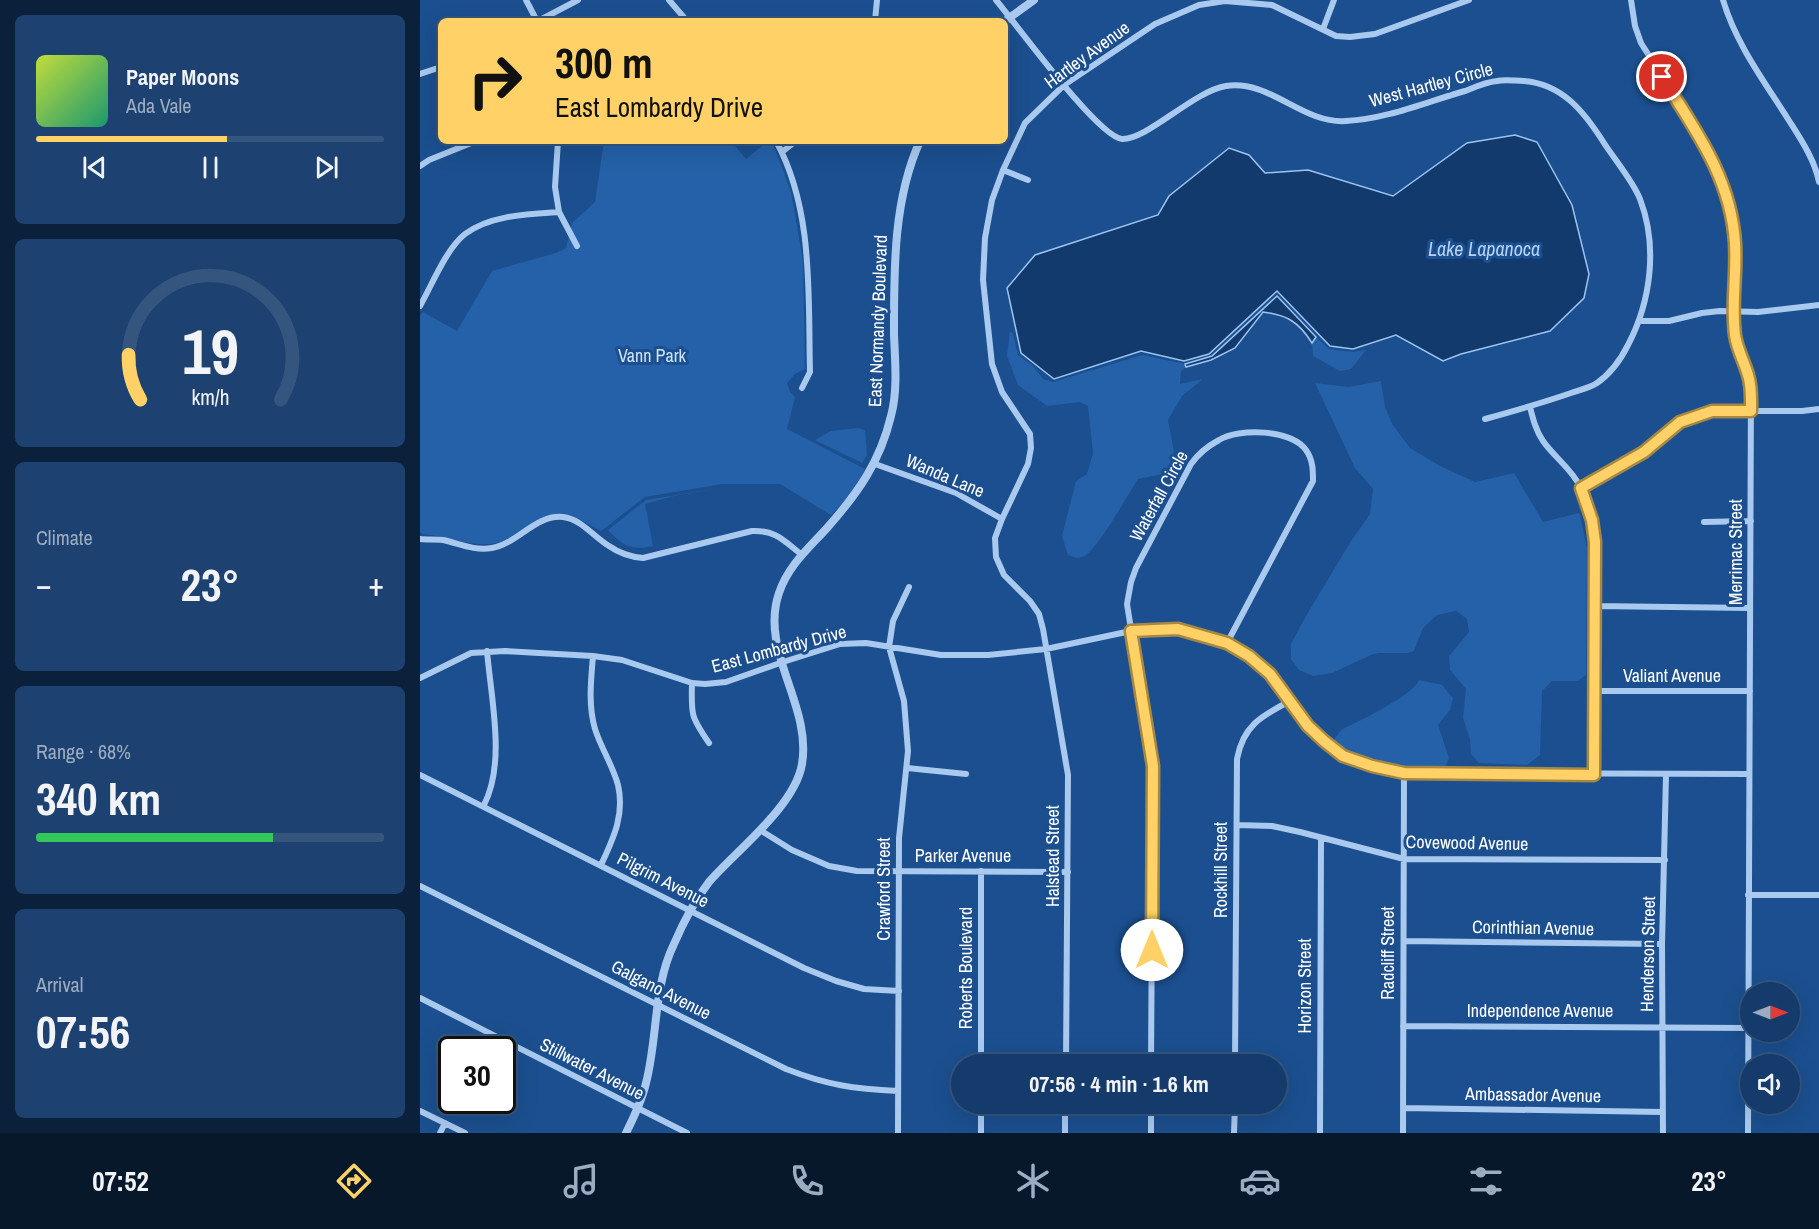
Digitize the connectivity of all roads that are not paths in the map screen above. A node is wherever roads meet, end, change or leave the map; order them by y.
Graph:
1 (526, 0) edge
2 (578, 0) edge
3 (669, 0) edge
4 (877, 0) edge
5 (996, 0) edge
6 (1034, 0) edge
7 (1334, 0) edge
8 (1469, 0) edge
9 (1631, 0) edge
10 (1723, 0) edge
11 (535, 18) edge
12 (543, 18) edge
13 (684, 18) edge
14 (875, 18) edge
15 (1006, 18) edge
16 (1008, 18) edge
17 (1008, 20) edge
18 (1323, 29) junction
19 (438, 68) edge
20 (420, 74) edge
21 (1064, 86) junction
22 (469, 144) edge
23 (558, 144) edge
24 (778, 144) edge
25 (792, 144) edge
26 (919, 144) edge
27 (782, 152) junction
28 (420, 166) edge
29 (1003, 170) junction
30 (1028, 180) dead end
31 (1819, 182) edge
32 (559, 212) junction
33 (577, 246) dead end
34 (1819, 305) edge
35 (420, 306) edge
36 (1734, 313) junction
37 (1640, 321) junction
38 (802, 388) dead end
39 (1530, 407) junction
40 (1819, 409) edge
41 (1751, 411) junction
42 (1485, 419) dead end
43 (875, 464) junction
44 (1581, 488) junction
45 (1002, 519) junction
46 (1751, 521) junction
47 (1704, 522) dead end
48 (420, 539) edge
49 (802, 555) junction
50 (909, 587) dead end
51 (1594, 606) junction
52 (1750, 608) junction
53 (1131, 631) junction
54 (1227, 643) junction
55 (890, 647) junction
56 (1046, 649) junction
57 (487, 651) junction
58 (592, 656) junction
59 (783, 662) junction
60 (420, 678) edge
61 (692, 683) junction
62 (1594, 691) junction
63 (1750, 691) junction
64 (1290, 701) junction
65 (710, 743) dead end
66 (907, 768) junction
67 (1404, 773) junction
68 (966, 774) dead end
69 (1749, 774) junction
70 (420, 775) edge
71 (1594, 775) junction
72 (1666, 775) junction
73 (484, 806) junction
74 (1237, 825) junction
75 (760, 830) junction
76 (1321, 839) junction
77 (1404, 859) junction
78 (1665, 860) junction
79 (601, 865) junction
80 (899, 871) junction
81 (981, 871) junction
82 (1068, 872) junction
83 (420, 886) edge
84 (1748, 895) junction
85 (1819, 895) edge
86 (691, 911) junction
87 (1404, 941) junction
88 (1662, 944) junction
89 (1748, 982) edge
90 (899, 991) junction
91 (420, 998) edge
92 (657, 1006) junction
93 (1403, 1026) junction
94 (1663, 1027) junction
95 (1740, 1028) edge
96 (1748, 1042) edge
97 (981, 1054) edge
98 (1066, 1054) edge
99 (1151, 1054) edge
100 (1235, 1054) edge
101 (898, 1091) junction
102 (1403, 1108) junction
103 (638, 1109) junction
104 (420, 1111) edge
105 (1663, 1112) junction
106 (981, 1114) edge
107 (1065, 1114) edge
108 (1151, 1114) edge
109 (1235, 1114) edge
110 (445, 1123) junction
111 (440, 1133) edge
112 (465, 1133) edge
113 (626, 1133) edge
114 (687, 1133) edge
115 (898, 1133) edge
116 (981, 1133) edge
117 (1065, 1133) edge
118 (1151, 1133) edge
119 (1234, 1133) edge
120 (1320, 1133) edge
121 (1403, 1133) edge
122 (1663, 1133) edge
123 (1748, 1133) edge

1 - 11 street
2 - 12 street
3 - 13 street
4 - 14 street
5 - 15 street, West Hartley Circle
6 - 16 street
7 - 18 street
8 - 18 street, Hartley Avenue
9 - 36 street, Merrimac Street
10 - 31 street
17 - 21 street, West Hartley Circle
18 - 21 street, Hartley Avenue
19 - 20 street
21 - 29 street, Hartley Avenue
21 - 37 street, West Hartley Circle
22 - 28 street
23 - 32 street
24 - 27 street
25 - 27 street
26 - 43 street, East Normandy Boulevard
27 - 38 street
29 - 30 street
29 - 45 street, Hartley Avenue
32 - 33 street
32 - 35 street
34 - 36 street
36 - 37 street
36 - 41 street, Merrimac Street
37 - 39 street, West Hartley Circle
39 - 42 street, West Hartley Circle
39 - 44 street
40 - 41 street
41 - 44 street
41 - 46 street, Merrimac Street
43 - 45 street, Wanda Lane
43 - 49 street, East Normandy Boulevard
44 - 51 street
45 - 56 street, Hartley Avenue
46 - 47 street
46 - 52 street, Merrimac Street
48 - 49 street
49 - 59 street, East Normandy Boulevard
50 - 55 street
51 - 52 street
51 - 62 street
52 - 63 street, Merrimac Street
53 - 54 street, East Lombardy Drive
53 - 54 street, Waterfall Circle
53 - 56 street, East Lombardy Drive
53 - 99 street
54 - 64 street, East Lombardy Drive
55 - 56 street, East Lombardy Drive
55 - 59 street, East Lombardy Drive
55 - 66 street, Crawford Street
56 - 82 street, Halstead Street
57 - 58 street, East Lombardy Drive
57 - 60 street, East Lombardy Drive
57 - 73 street
58 - 61 street, East Lombardy Drive
58 - 79 street
59 - 61 street, East Lombardy Drive
59 - 75 street, East Normandy Boulevard
61 - 65 street
62 - 63 street, Valiant Avenue
62 - 71 street
63 - 69 street, Merrimac Street
64 - 67 street, East Lombardy Drive
64 - 74 street, Rockhill Street
66 - 68 street
66 - 80 street, Crawford Street
67 - 71 street, East Lombardy Drive
67 - 77 street, Radcliff Street
69 - 72 street, East Lombardy Drive
69 - 84 street, Merrimac Street
70 - 73 street, Pilgrim Avenue
71 - 72 street, East Lombardy Drive
72 - 78 street, Henderson Street
73 - 79 street, Pilgrim Avenue
74 - 76 street, Covewood Avenue
74 - 100 street, Rockhill Street
75 - 80 street, Parker Avenue
75 - 86 street, East Normandy Boulevard
76 - 77 street, Covewood Avenue
76 - 120 street, Horizon Street
77 - 78 street, Covewood Avenue
77 - 87 street, Radcliff Street
78 - 88 street, Henderson Street
79 - 86 street, Pilgrim Avenue
80 - 81 street, Parker Avenue
80 - 90 street, Crawford Street
81 - 82 street, Parker Avenue
81 - 97 street, Roberts Boulevard
82 - 98 street, Halstead Street
83 - 92 street, Galgano Avenue
84 - 85 street
84 - 89 street, Merrimac Street
86 - 90 street, Pilgrim Avenue
86 - 92 street, East Normandy Boulevard
87 - 88 street, Corinthian Avenue
87 - 93 street, Radcliff Street
88 - 94 street, Henderson Street
90 - 101 street, Crawford Street
91 - 103 street, Stillwater Avenue
92 - 101 street, Galgano Avenue
92 - 103 street, East Normandy Boulevard
93 - 94 street, Independence Avenue
93 - 102 street, Radcliff Street
94 - 95 street, Independence Avenue
94 - 105 street, Henderson Street
96 - 123 street, Merrimac Street
101 - 115 street, Crawford Street
102 - 105 street, Ambassador Avenue
102 - 121 street, Radcliff Street
103 - 113 street, East Normandy Boulevard
103 - 114 street, Stillwater Avenue
104 - 110 street
105 - 122 street, Henderson Street
106 - 116 street
107 - 117 street
108 - 118 street
109 - 119 street
110 - 111 street
110 - 112 street

